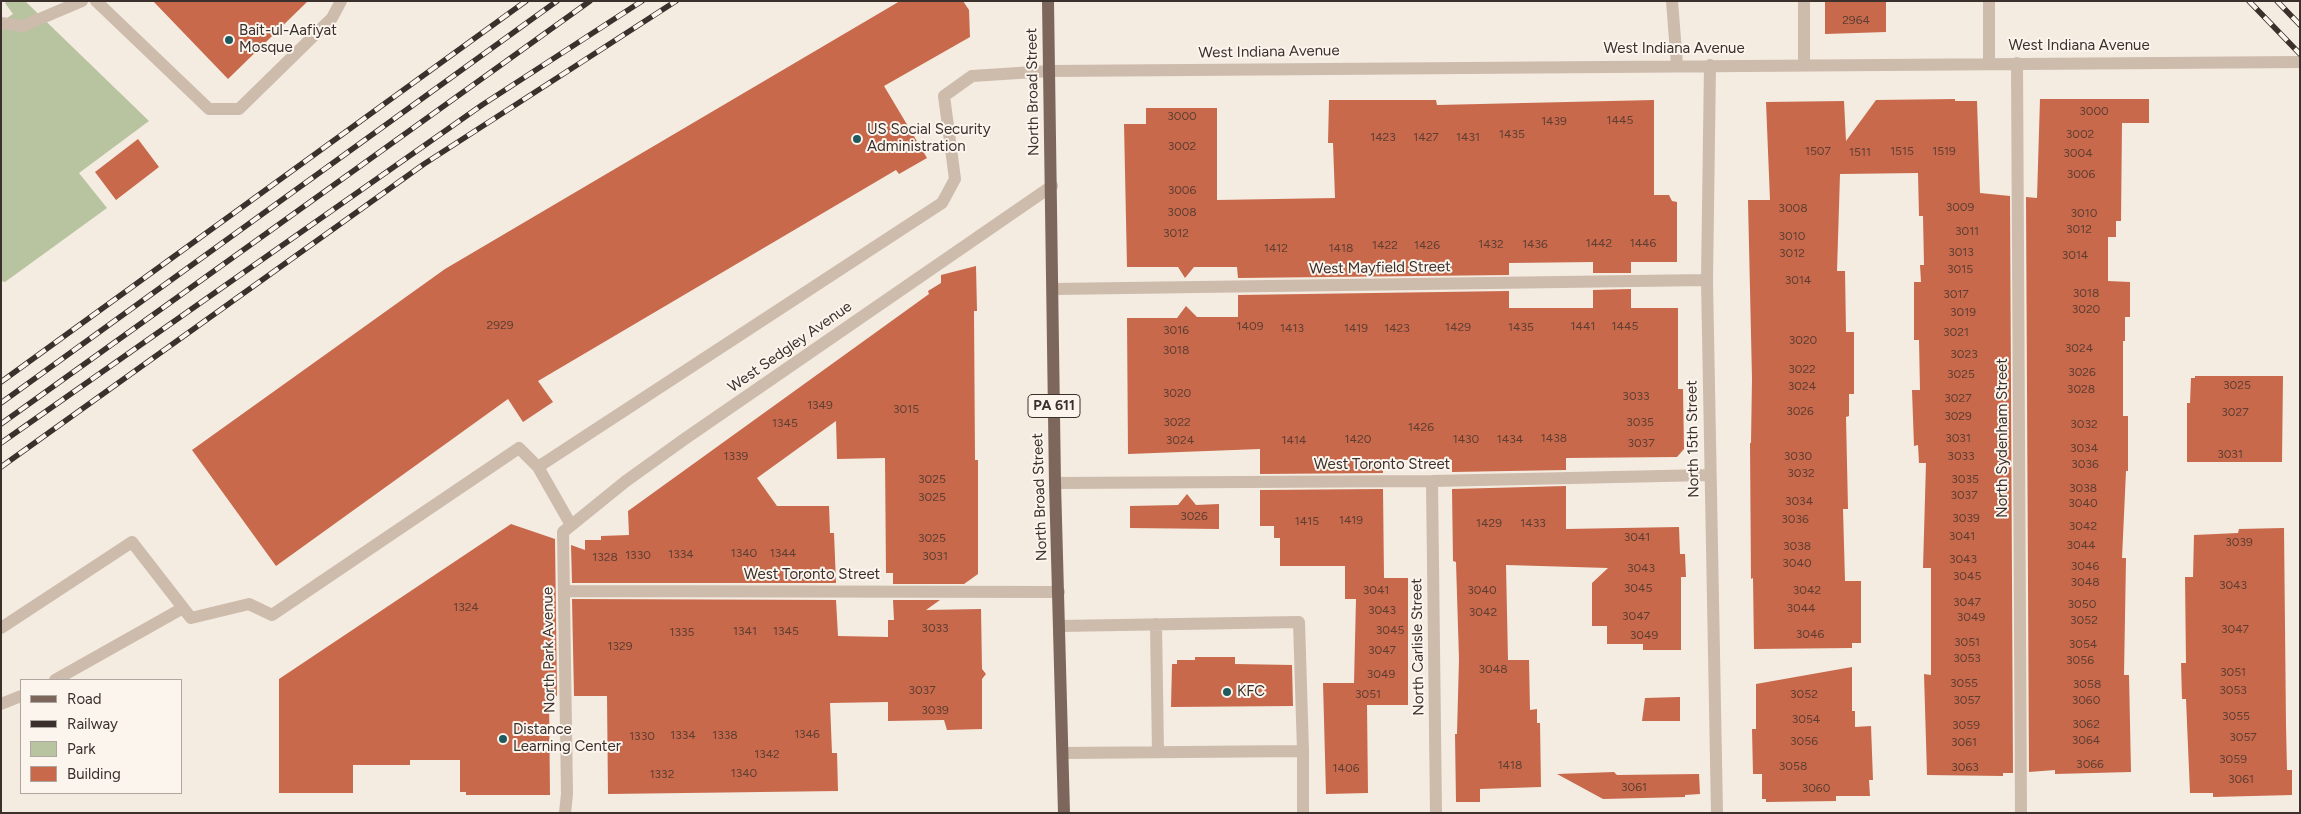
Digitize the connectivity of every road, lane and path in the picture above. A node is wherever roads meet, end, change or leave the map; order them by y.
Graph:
1 (82, 1) edge
2 (96, 1) edge
3 (341, 1) edge
4 (1048, 1) edge
5 (1672, 1) edge
6 (1804, 1) edge
7 (1989, 1) edge
8 (1, 23) edge
9 (2017, 62) junction
10 (2300, 62) edge
11 (1988, 63) junction
12 (1676, 65) junction
13 (1710, 65) junction
14 (1804, 65) junction
15 (1049, 71) junction
16 (1052, 186) junction
17 (1707, 280) junction
18 (1053, 289) junction
19 (538, 467) junction
20 (1709, 475) junction
21 (1432, 481) junction
22 (1055, 483) junction
23 (572, 525) junction
24 (563, 546) joint
25 (564, 591) junction
26 (1059, 592) junction
27 (182, 608) junction
28 (1156, 624) junction
29 (1060, 626) junction
30 (1, 628) edge
31 (57, 679) edge
32 (20, 696) edge
33 (1, 704) edge
34 (1303, 751) junction
35 (1158, 752) junction
36 (1063, 753) junction
37 (565, 813) edge
38 (1064, 813) edge
39 (1303, 813) edge
40 (1436, 813) edge
41 (1717, 813) edge
42 (2021, 813) edge

1 - 8 street
2 - 3 street
4 - 15 main road, North Broad Street / PA 611
5 - 12 street
6 - 14 street
7 - 11 street
9 - 10 street, West Indiana Avenue
9 - 11 street, West Indiana Avenue
9 - 42 street, North Sydenham Street
11 - 14 street, West Indiana Avenue
12 - 13 street, West Indiana Avenue
12 - 15 street, West Indiana Avenue
13 - 14 street, West Indiana Avenue
13 - 17 street, North 15th Street
15 - 16 main road, North Broad Street / PA 611
15 - 19 street, West Indiana Avenue
16 - 18 main road, North Broad Street / PA 611
16 - 23 street, West Sedgley Avenue
17 - 18 street, West Mayfield Street
17 - 20 street, North 15th Street
18 - 22 main road, North Broad Street / PA 611
19 - 23 street
19 - 27 street
20 - 21 street, West Toronto Street
20 - 41 street, North 15th Street
21 - 22 street, West Toronto Street
21 - 40 street, North Carlisle Street
22 - 26 main road, North Broad Street / PA 611
23 - 24 street, West Sedgley Avenue
24 - 25 street, North Park Avenue
25 - 26 street, West Toronto Street
25 - 37 street, North Park Avenue
26 - 29 main road, North Broad Street / PA 611
27 - 30 street
27 - 31 street
28 - 29 street
28 - 34 street
28 - 35 street
29 - 36 main road, North Broad Street / PA 611
32 - 33 street
34 - 35 street
34 - 39 street
35 - 36 street
36 - 38 main road, North Broad Street / PA 611

